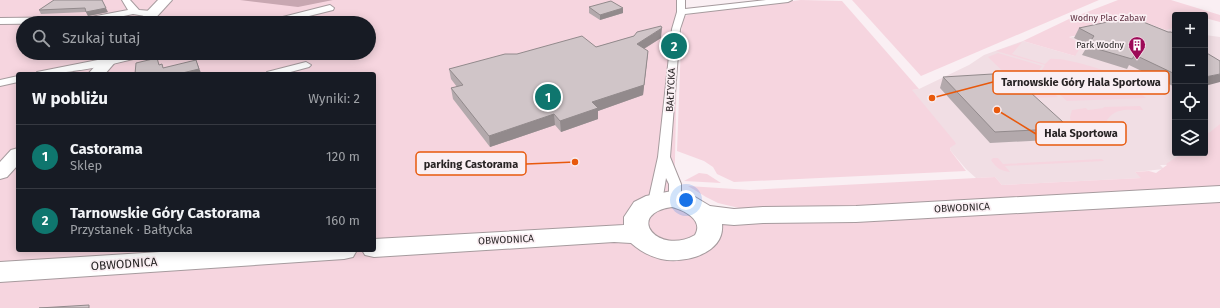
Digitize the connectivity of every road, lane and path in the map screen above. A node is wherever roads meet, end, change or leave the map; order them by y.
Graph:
1 (126, 0) edge
2 (165, 0) edge
3 (681, 0) edge
4 (788, 0) edge
5 (330, 8) dead end
6 (133, 12) junction
7 (681, 12) junction
8 (112, 16) edge
9 (141, 16) edge
10 (150, 16) edge
11 (298, 16) edge
12 (0, 22) edge
13 (16, 22) edge
14 (103, 60) edge
15 (109, 60) edge
16 (306, 65) dead end
17 (51, 72) edge
18 (98, 72) edge
19 (279, 72) edge
20 (16, 79) edge
21 (0, 83) edge
22 (16, 156) edge
23 (664, 158) junction
24 (0, 173) edge
25 (678, 192) junction
26 (1218, 196) edge
27 (655, 202) junction
28 (763, 215) junction
29 (707, 223) junction
30 (637, 226) junction
31 (376, 242) edge
32 (376, 248) edge
33 (124, 252) edge
34 (313, 252) edge
35 (0, 259) edge
36 (0, 272) edge

1 - 6 street
2 - 10 main road
3 - 7 street, BAŁTYCKA
4 - 7 street
5 - 11 street
6 - 8 street
6 - 9 street
7 - 23 street, BAŁTYCKA
12 - 13 street
14 - 17 street
15 - 18 main road
16 - 19 street
20 - 21 street
22 - 24 main road
23 - 25 street, BAŁTYCKA
23 - 27 street, BAŁTYCKA
25 - 27 highway
25 - 28 highway
25 - 29 highway
26 - 28 highway, OBWODNICA
26 - 29 highway, OBWODNICA
27 - 30 highway
28 - 29 highway, OBWODNICA
29 - 30 highway
30 - 31 highway, OBWODNICA
30 - 32 highway, OBWODNICA
33 - 35 highway, OBWODNICA
34 - 36 highway, OBWODNICA

